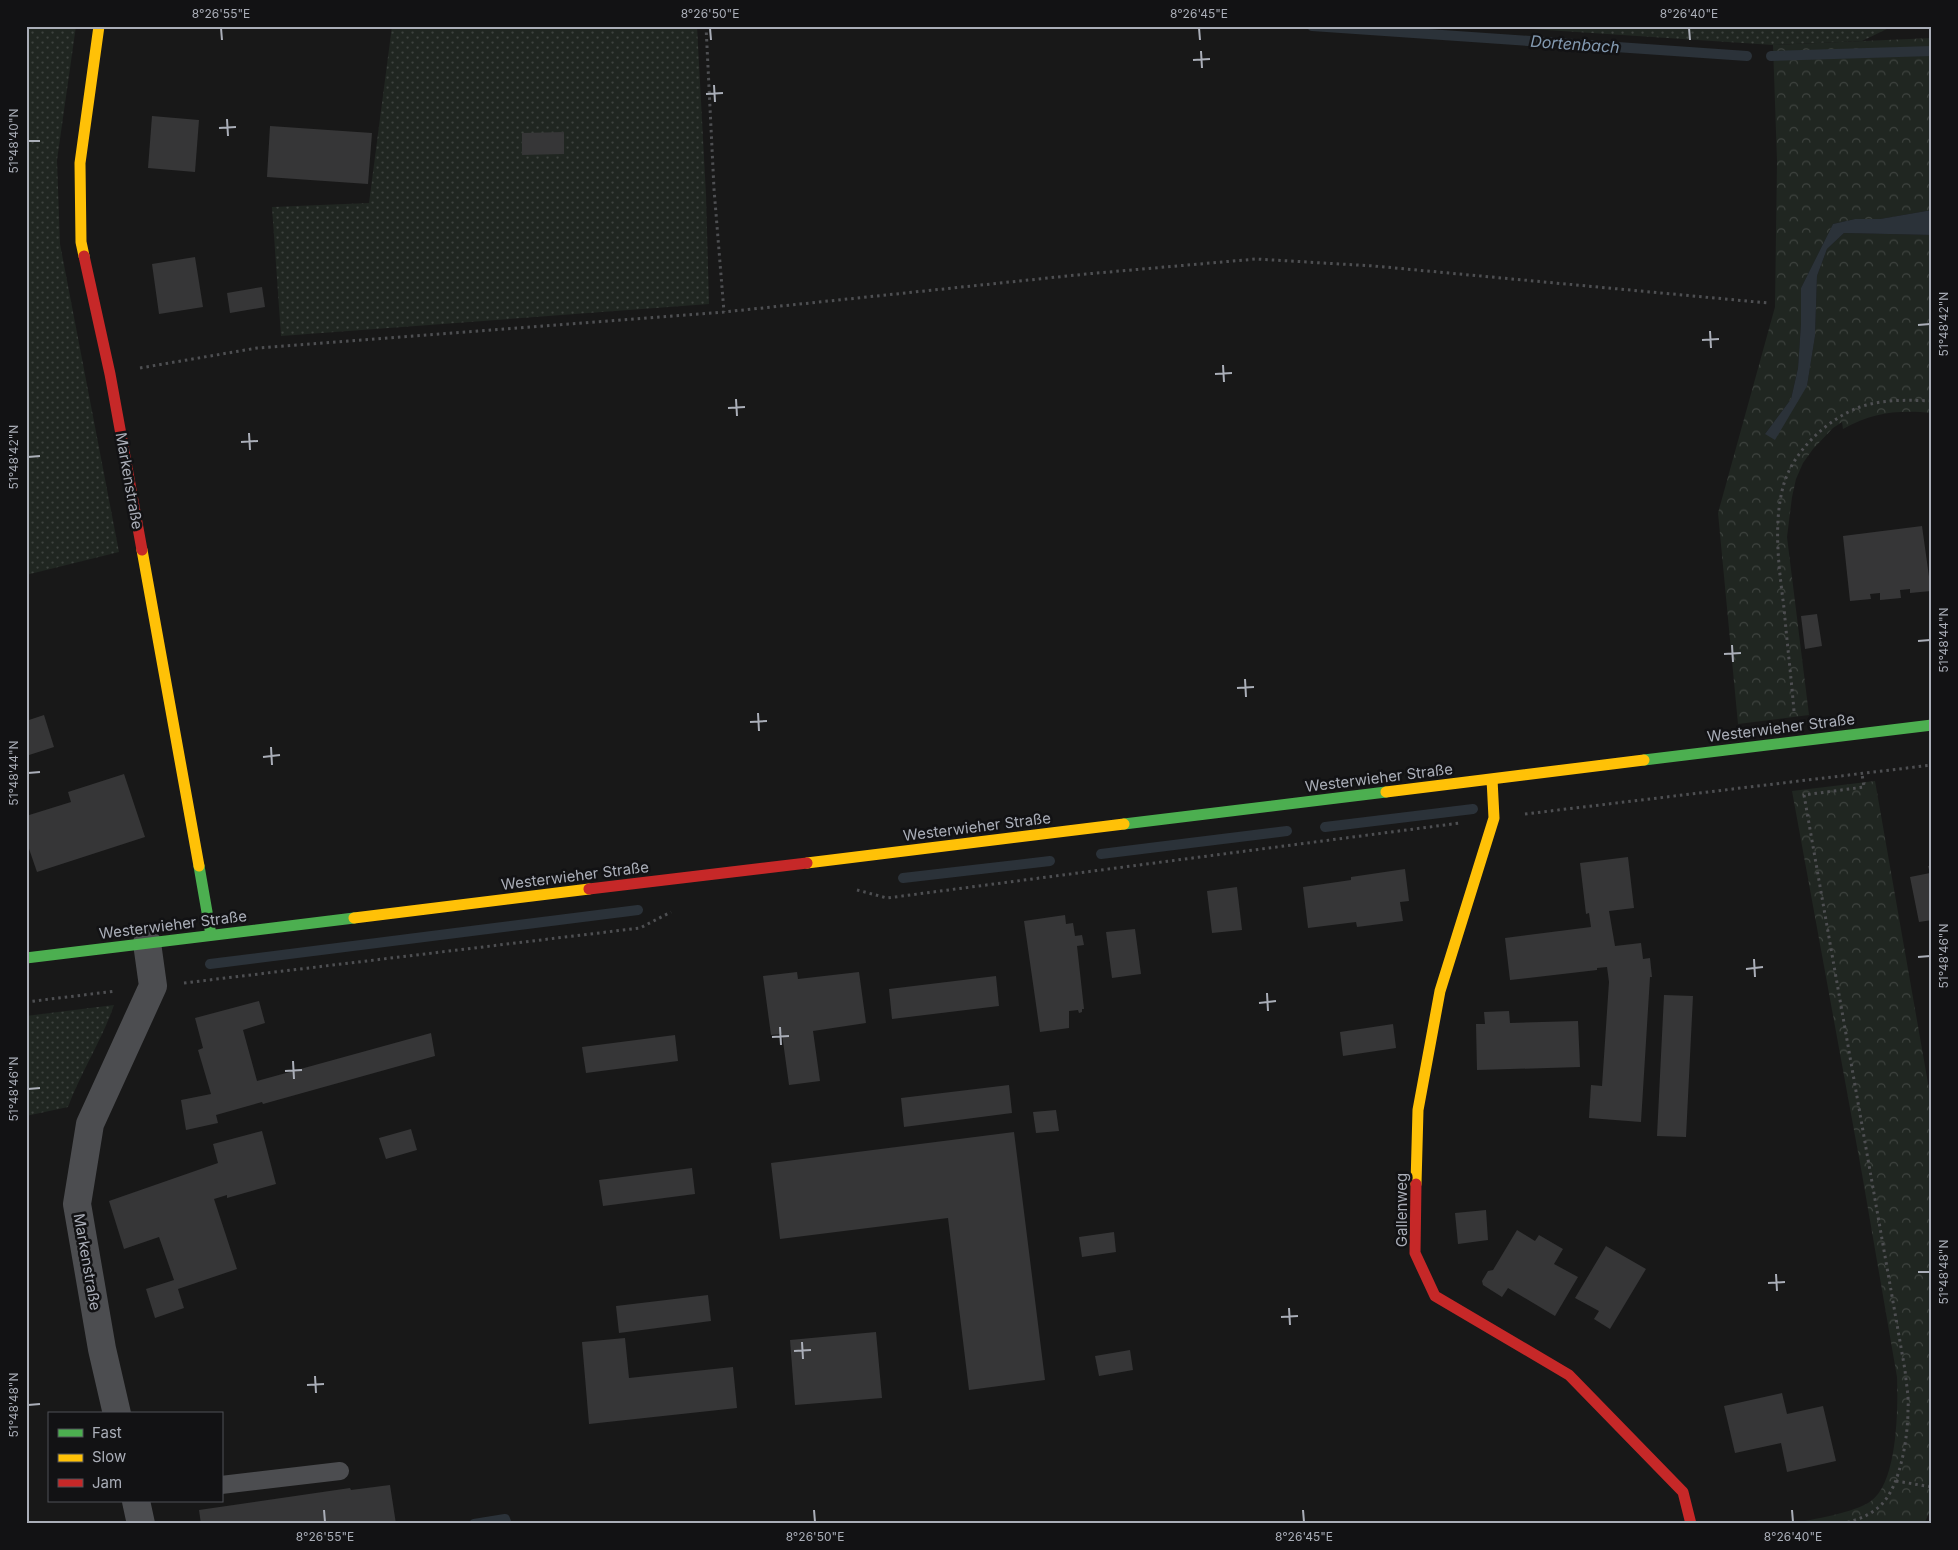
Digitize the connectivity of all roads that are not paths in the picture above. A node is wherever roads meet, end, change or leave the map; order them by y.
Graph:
1 (99, 26) edge
2 (1932, 725) edge
3 (1492, 779) junction
4 (211, 935) junction
5 (147, 943) junction
6 (26, 958) edge
7 (116, 1412) edge
8 (340, 1471) dead end
9 (222, 1485) edge
10 (136, 1502) edge
11 (141, 1524) edge
12 (1691, 1524) edge

1 - 4 main road, Markenstraße
2 - 3 main road, Westerwieher Straße
3 - 4 main road, Westerwieher Straße
3 - 12 main road, Gallenweg
4 - 5 main road, Westerwieher Straße
5 - 6 main road, Westerwieher Straße
5 - 7 street, Markenstraße
8 - 9 lane
10 - 11 street

